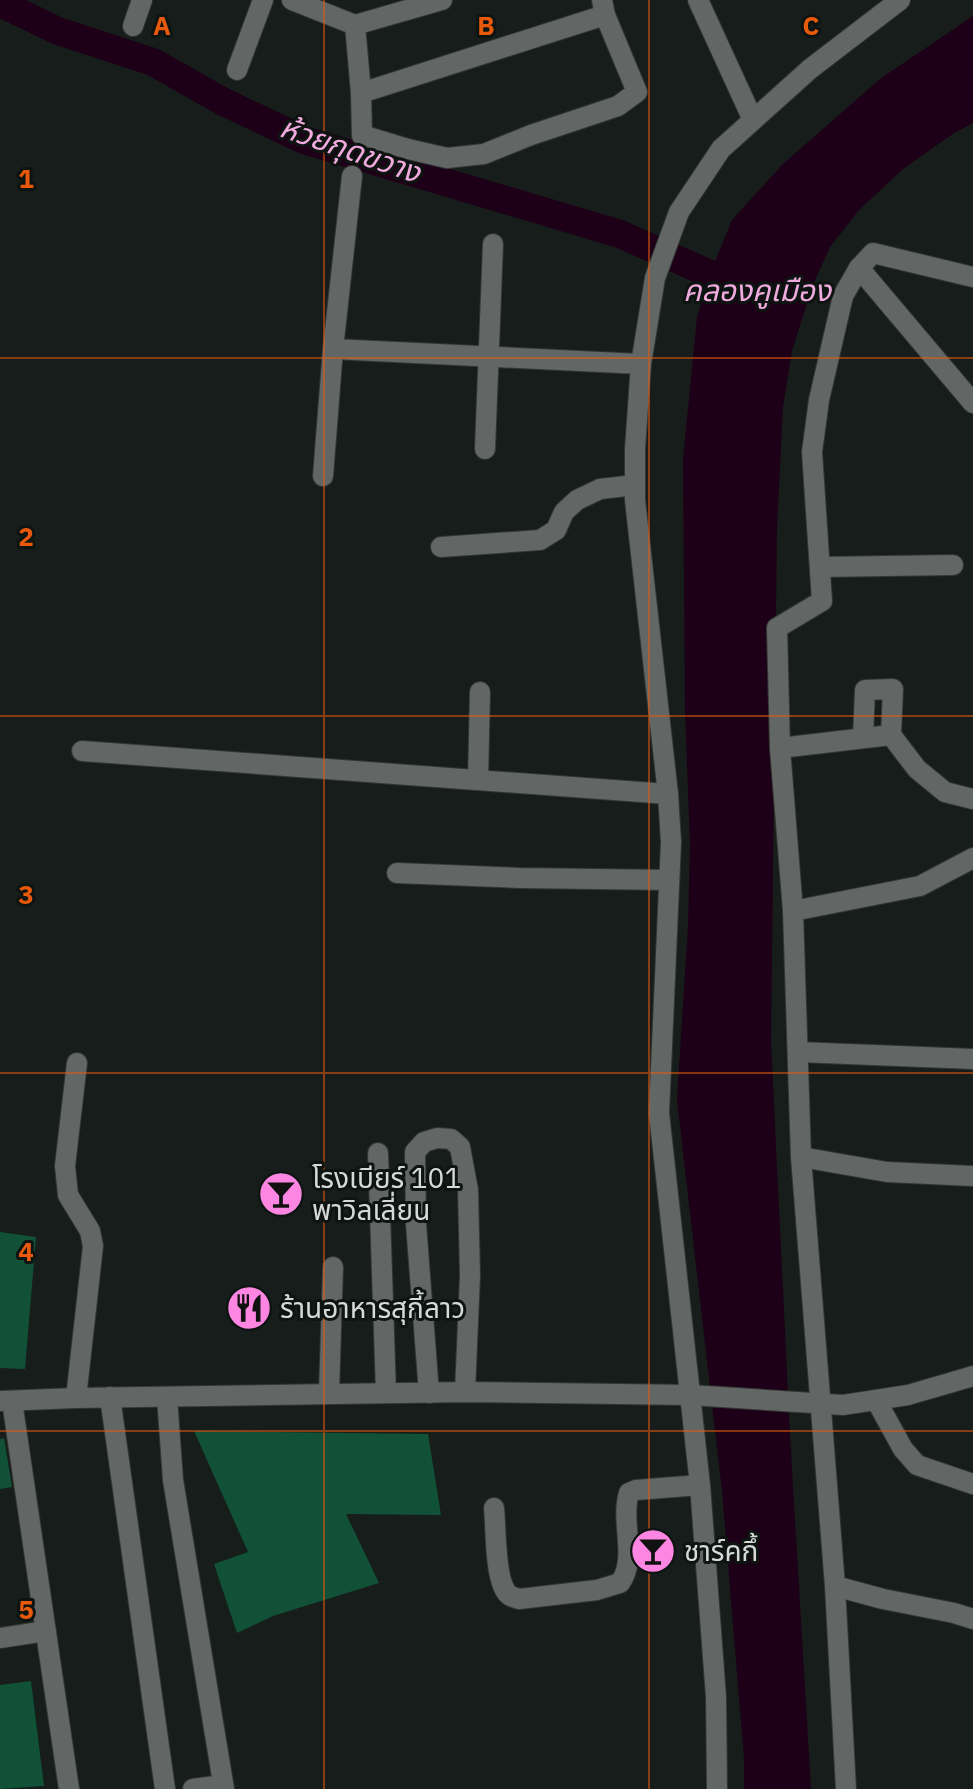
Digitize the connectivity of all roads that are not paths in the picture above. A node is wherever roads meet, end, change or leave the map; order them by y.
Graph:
1 (142, 0) edge
2 (263, 0) edge
3 (292, 0) edge
4 (442, 0) edge
5 (698, 0) edge
6 (900, 0) edge
7 (603, 7) edge
8 (879, 7) edge
9 (355, 25) junction
10 (133, 26) dead end
11 (237, 70) dead end
12 (361, 93) junction
13 (753, 120) junction
14 (352, 176) dead end
15 (493, 244) dead end
16 (859, 268) junction
17 (973, 277) edge
18 (333, 349) junction
19 (487, 355) junction
20 (641, 364) junction
21 (973, 403) edge
22 (485, 449) dead end
23 (323, 476) dead end
24 (635, 485) junction
25 (441, 547) dead end
26 (953, 565) dead end
27 (820, 567) junction
28 (480, 692) dead end
29 (891, 735) junction
30 (863, 738) junction
31 (780, 748) junction
32 (82, 751) dead end
33 (478, 780) junction
34 (668, 794) junction
35 (973, 799) edge
36 (973, 858) edge
37 (397, 873) dead end
38 (669, 880) junction
39 (793, 911) junction
40 (798, 1052) junction
41 (973, 1059) edge
42 (77, 1063) dead end
43 (378, 1153) dead end
44 (801, 1157) junction
45 (973, 1176) edge
46 (333, 1267) dead end
47 (973, 1376) edge
48 (465, 1392) junction
49 (329, 1393) junction
50 (386, 1393) junction
51 (429, 1393) junction
52 (696, 1395) junction
53 (110, 1397) junction
54 (167, 1397) junction
55 (76, 1398) junction
56 (876, 1400) junction
57 (6, 1401) edge
58 (821, 1405) junction
59 (973, 1484) edge
60 (700, 1485) junction
61 (494, 1508) dead end
62 (835, 1586) junction
63 (973, 1619) edge
64 (46, 1631) junction
65 (0, 1638) edge
66 (223, 1787) edge
67 (69, 1789) edge
68 (165, 1789) edge
69 (193, 1789) edge
70 (717, 1789) edge
71 (846, 1789) edge

1 - 10 street
2 - 11 street
3 - 9 street
4 - 9 street
5 - 13 street
6 - 8 street
7 - 12 street
7 - 12 street
8 - 13 street
9 - 12 street
13 - 20 street
14 - 18 street
15 - 19 street
16 - 17 street
16 - 21 street
16 - 27 street
18 - 19 street
18 - 23 street
19 - 20 street
19 - 22 street
20 - 24 street
24 - 25 street
24 - 34 street
26 - 27 street
27 - 31 street
28 - 33 street
29 - 30 street
29 - 30 street
29 - 35 street
30 - 31 street
31 - 39 street
32 - 33 street
33 - 34 street
34 - 38 street
36 - 39 street
37 - 38 street
38 - 52 street
39 - 40 street
40 - 41 street
40 - 44 street
42 - 55 street
43 - 50 street
44 - 45 street
44 - 58 street
46 - 49 street
47 - 56 street
48 - 51 street
48 - 51 street
48 - 52 street
49 - 50 street
49 - 54 street
50 - 51 street
52 - 58 street
52 - 60 street
53 - 54 street
53 - 55 street
53 - 68 street
54 - 66 street
55 - 57 street
56 - 58 street
56 - 59 street
57 - 64 street
58 - 62 street
60 - 61 street
60 - 70 street
62 - 63 street
62 - 71 street
64 - 65 street
64 - 67 street
66 - 69 street

